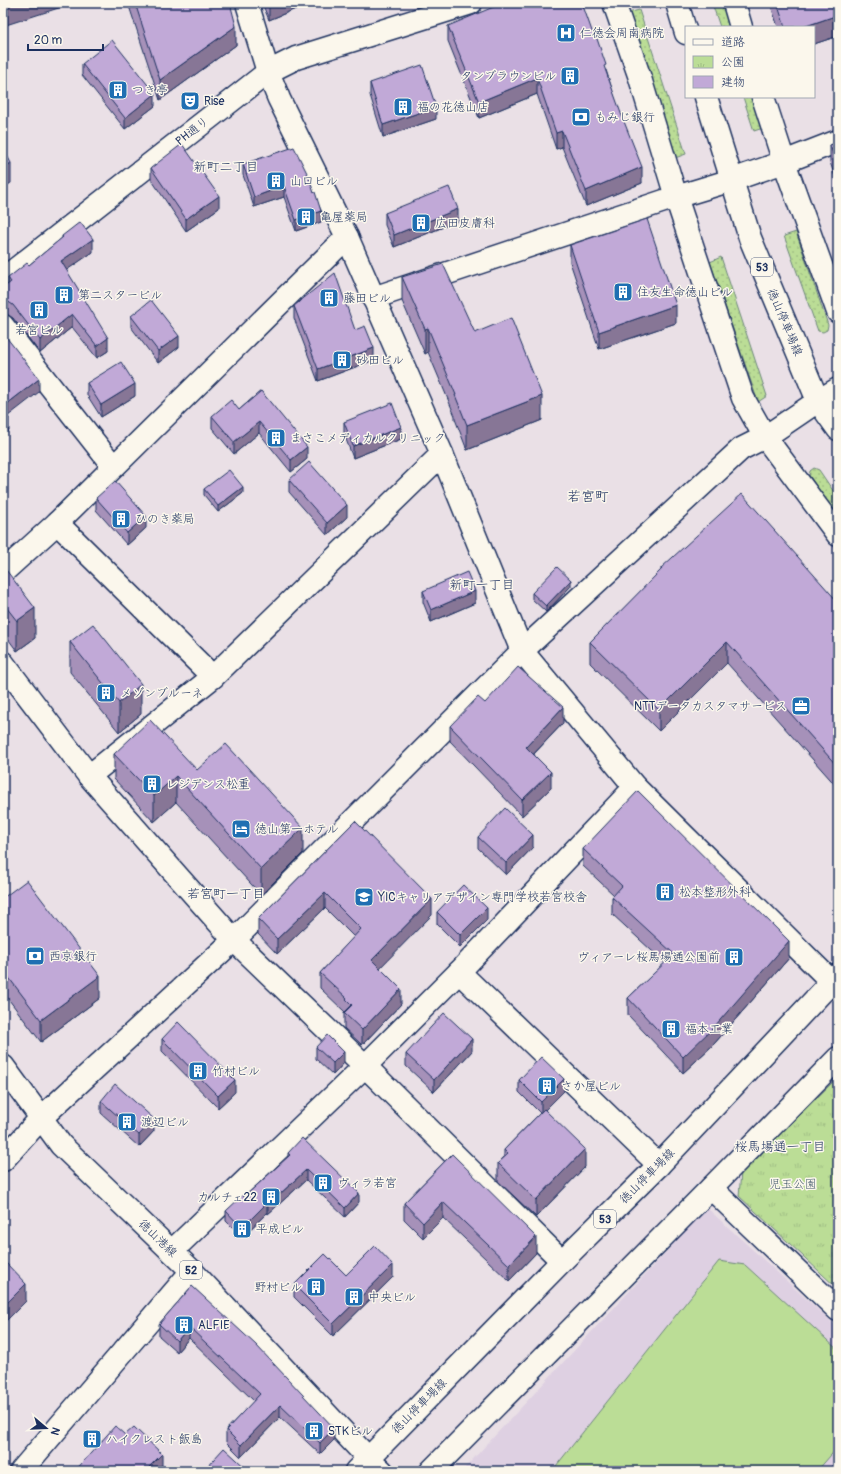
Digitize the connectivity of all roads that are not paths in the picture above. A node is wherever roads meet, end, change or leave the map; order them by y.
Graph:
1 (246, 3) edge
2 (471, 3) edge
3 (614, 3) edge
4 (676, 3) edge
5 (734, 3) edge
6 (741, 26) edge
7 (685, 30) edge
8 (268, 72) junction
9 (706, 98) edge
10 (763, 98) edge
11 (838, 141) edge
12 (784, 162) junction
13 (732, 180) junction
14 (676, 197) junction
15 (347, 237) junction
16 (3, 279) edge
17 (373, 298) junction
18 (838, 312) edge
19 (3, 326) edge
20 (838, 389) edge
21 (818, 401) junction
22 (838, 428) edge
23 (765, 437) junction
24 (442, 454) junction
25 (113, 466) junction
26 (57, 523) junction
27 (838, 535) edge
28 (3, 572) edge
29 (522, 651) junction
30 (3, 663) edge
31 (213, 677) junction
32 (89, 776) junction
33 (635, 787) junction
34 (234, 940) junction
35 (459, 972) junction
36 (836, 982) edge
37 (838, 1058) edge
38 (3, 1066) edge
39 (365, 1066) junction
40 (41, 1118) junction
41 (3, 1160) edge
42 (659, 1166) junction
43 (712, 1188) junction
44 (172, 1251) junction
45 (562, 1261) junction
46 (192, 1271) junction
47 (838, 1310) edge
48 (369, 1467) edge
49 (20, 1471) edge
50 (431, 1471) edge

1 - 8 street
2 - 8 street, PH通り
3 - 14 street
4 - 7 street
5 - 6 street
8 - 15 street
8 - 16 street, PH通り
9 - 13 street, 徳山停車場線 / 53
10 - 12 street
11 - 12 street
12 - 13 street
12 - 18 street
13 - 14 street
13 - 21 street, 徳山停車場線 / 53
14 - 17 street
14 - 23 street
15 - 17 street
15 - 25 street
17 - 24 street
19 - 25 street
20 - 21 street
21 - 22 street, 徳山停車場線 / 53
21 - 23 street
23 - 27 street
23 - 29 street
24 - 29 street
24 - 31 street
25 - 26 street
26 - 28 street
26 - 31 street
29 - 33 street
29 - 34 street
30 - 32 street
31 - 32 street
32 - 34 street
33 - 35 street
33 - 36 street
34 - 39 street
34 - 40 street
35 - 39 street
35 - 42 street
36 - 42 street, 徳山停車場線 / 53
37 - 43 street
38 - 40 street, 徳山港線 / 52
39 - 44 street
39 - 45 street
40 - 41 street
40 - 44 street, 徳山港線 / 52
42 - 45 street, 徳山停車場線 / 53
43 - 47 street
43 - 50 street
44 - 46 street, 徳山港線 / 52
45 - 48 street, 徳山停車場線 / 53
46 - 48 street, 徳山港線 / 52
46 - 49 street

